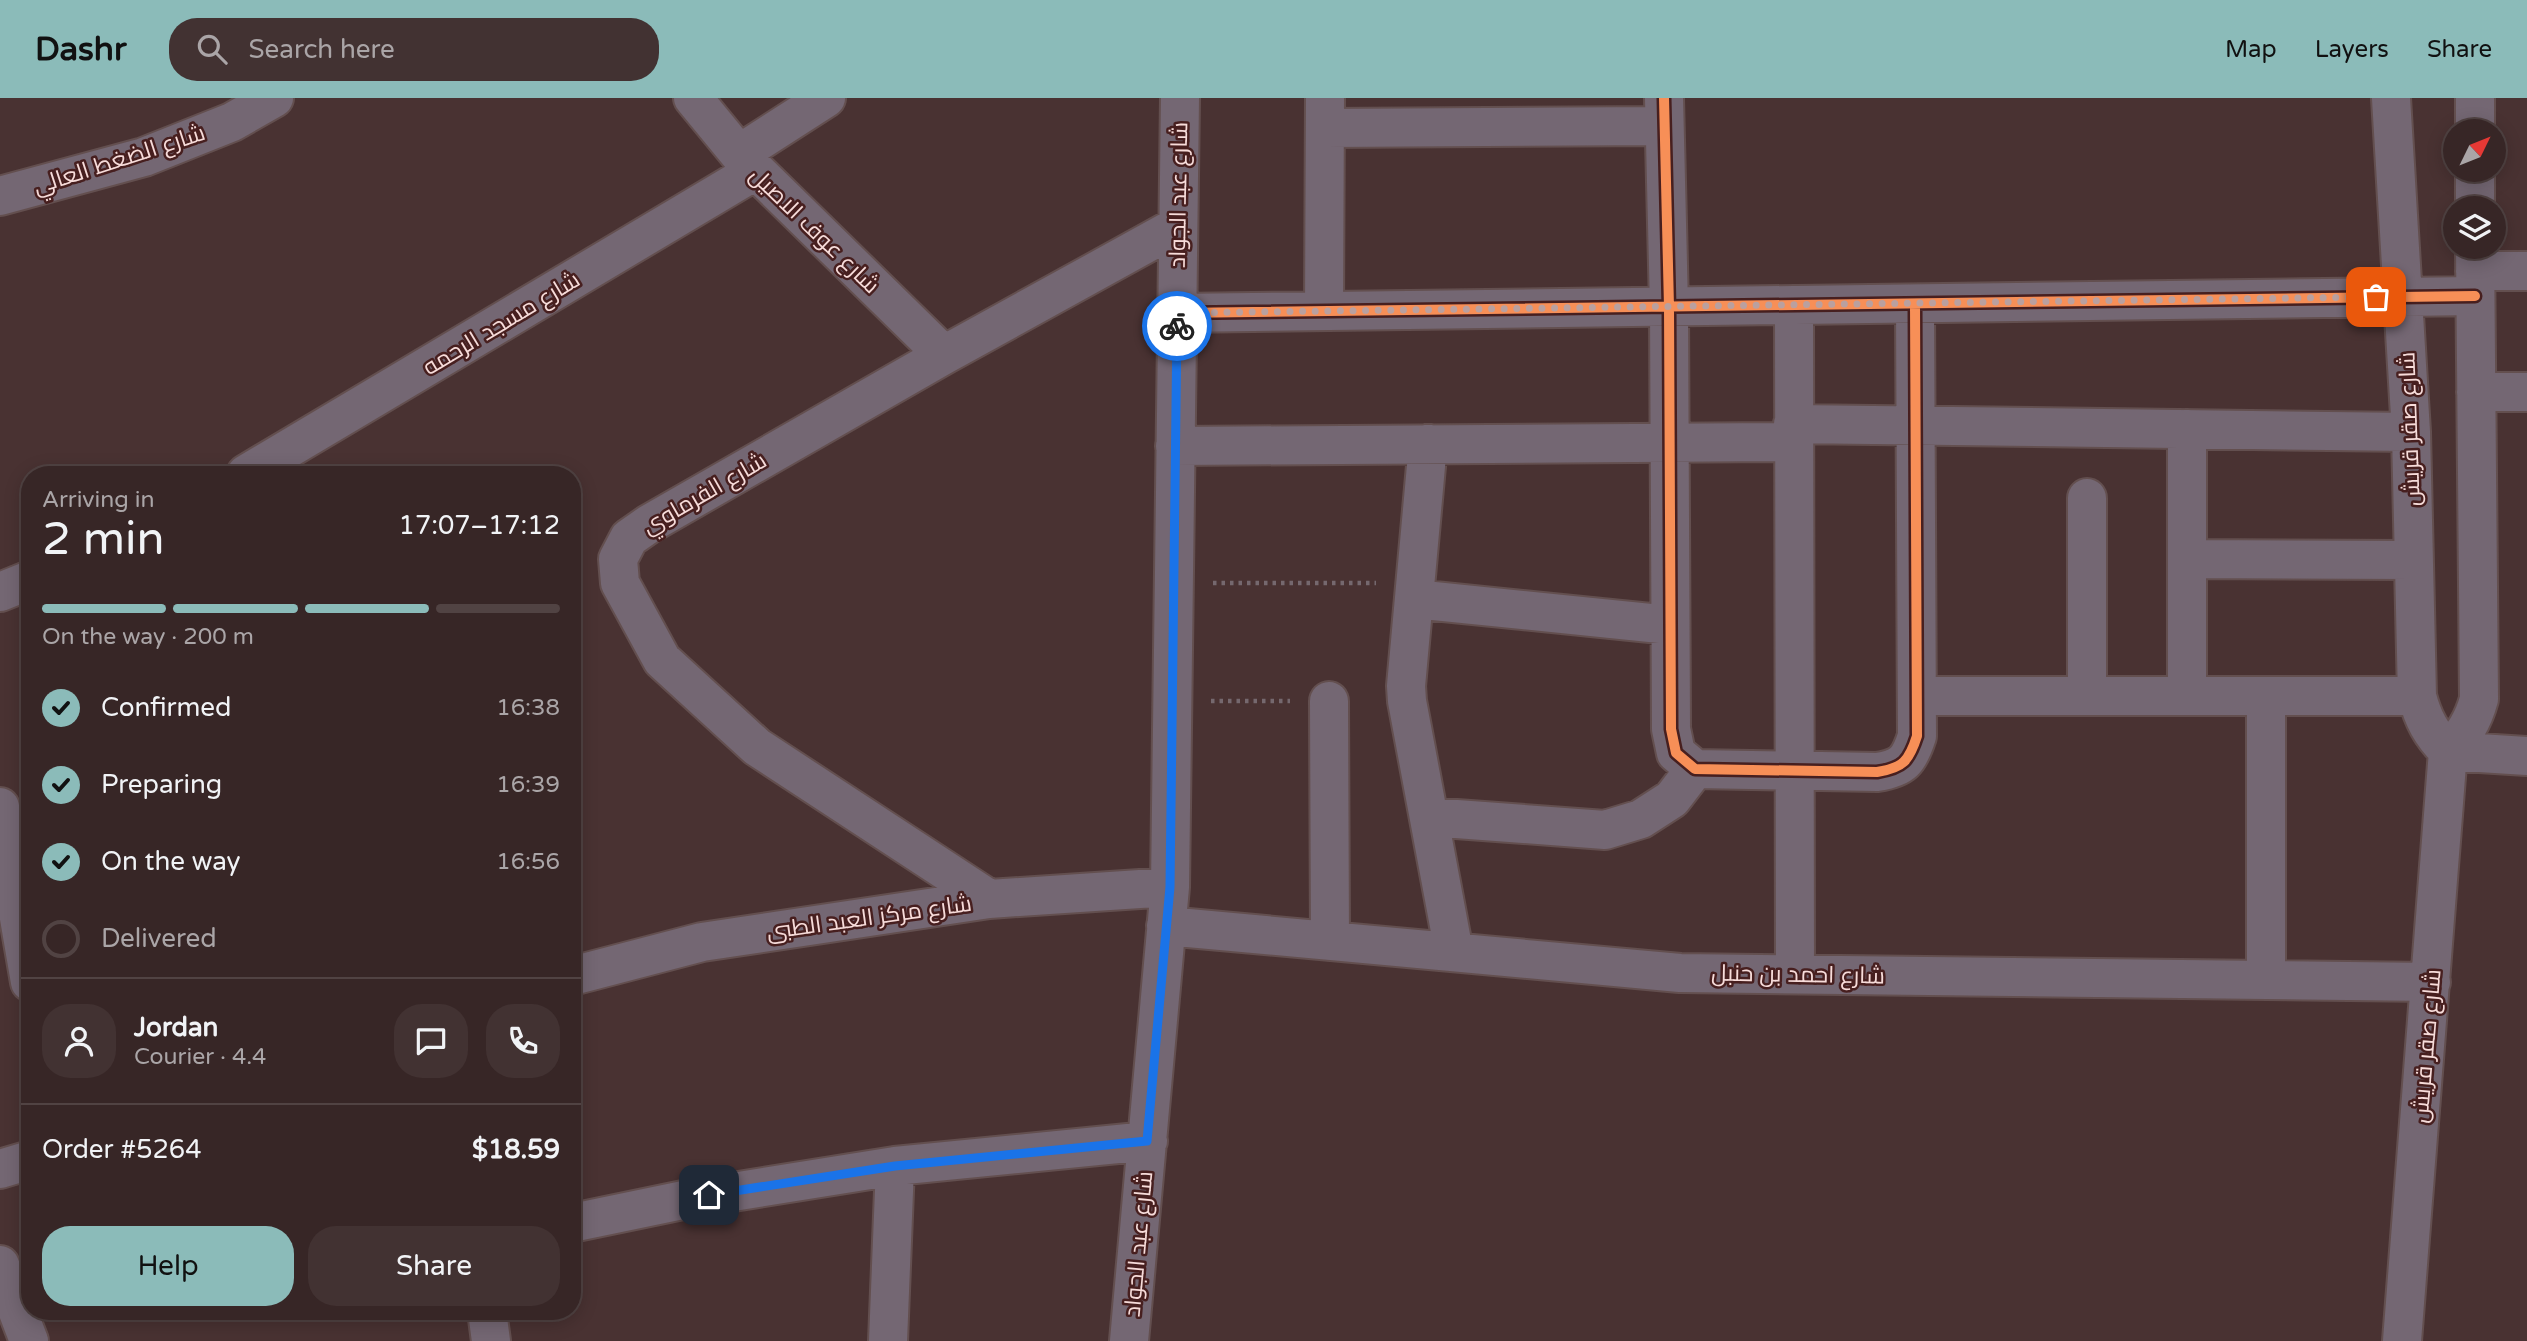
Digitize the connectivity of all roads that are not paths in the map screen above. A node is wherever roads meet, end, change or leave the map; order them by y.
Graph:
1 (274, 98) edge
2 (693, 98) edge
3 (826, 98) edge
4 (1180, 98) edge
5 (2391, 98) edge
6 (2475, 98) edge
7 (1664, 112) edge
8 (1325, 113) edge
9 (2475, 119) edge
10 (747, 163) junction
11 (0, 196) edge
12 (1178, 226) junction
13 (2475, 271) edge
14 (2527, 271) edge
15 (2403, 297) junction
16 (1915, 304) junction
17 (1794, 305) junction
18 (1669, 307) junction
19 (1324, 311) junction
20 (1177, 313) junction
21 (944, 355) junction
22 (2476, 392) junction
23 (2527, 392) edge
24 (1916, 425) junction
25 (2187, 429) junction
26 (2411, 432) junction
27 (1794, 433) junction
28 (1670, 442) junction
29 (1428, 444) junction
30 (1175, 446) junction
31 (259, 466) edge
32 (2087, 498) dead end
33 (2187, 559) junction
34 (2413, 560) junction
35 (21, 584) edge
36 (1415, 591) junction
37 (0, 592) edge
38 (1670, 625) junction
39 (1917, 695) junction
40 (2087, 695) junction
41 (2187, 696) junction
42 (2266, 696) junction
43 (2417, 696) junction
44 (1329, 701) dead end
45 (2448, 751) junction
46 (2527, 756) edge
47 (1695, 769) junction
48 (1795, 771) junction
49 (0, 807) edge
50 (1429, 817) junction
51 (6, 883) edge
52 (1170, 887) junction
53 (989, 899) junction
54 (21, 924) edge
55 (1167, 926) junction
56 (1330, 941) junction
57 (1454, 952) junction
58 (581, 974) edge
59 (1795, 974) junction
60 (2266, 980) junction
61 (2431, 982) junction
62 (1147, 1141) junction
63 (21, 1163) edge
64 (895, 1166) junction
65 (0, 1169) edge
66 (581, 1221) edge
67 (0, 1265) edge
68 (488, 1320) edge
69 (29, 1341) edge
70 (491, 1341) edge
71 (888, 1341) edge
72 (1129, 1341) edge
73 (2402, 1341) edge

1 - 11 street, شارع الضغط العالي
2 - 10 street, شارع عوف الاصيل
3 - 10 street, شارع مسجد الرحمه
4 - 12 street, شارع عبد الجواد
5 - 15 street, شارع صقر قريش
6 - 9 street
7 - 8 street
7 - 18 street
8 - 19 street
10 - 21 street, شارع عوف الاصيل
10 - 31 street, شارع مسجد الرحمه
12 - 20 street, شارع عبد الجواد
12 - 21 street, شارع الفرماوي
13 - 14 street
13 - 15 street
13 - 22 street
15 - 16 street
15 - 26 street, شارع صقر قريش
16 - 17 street
16 - 24 street
17 - 18 street
17 - 27 street
18 - 19 street
18 - 28 street
19 - 20 street
20 - 30 street, شارع عبد الجواد
21 - 53 street, شارع الفرماوي
22 - 23 street
22 - 45 street
24 - 25 street
24 - 27 street
24 - 39 street
25 - 26 street
25 - 33 street
26 - 34 street, شارع صقر قريش
27 - 28 street
27 - 48 street
28 - 29 street
28 - 38 street
29 - 30 street
29 - 36 street
30 - 52 street, شارع عبد الجواد
32 - 40 street
33 - 34 street
33 - 41 street
34 - 43 street, شارع صقر قريش
35 - 37 street
36 - 38 street
36 - 50 street
38 - 47 street
39 - 40 street
39 - 48 street
40 - 41 street
41 - 42 street
42 - 43 street
42 - 60 street
43 - 45 street, شارع صقر قريش
44 - 56 street
45 - 46 street
45 - 61 street, شارع صقر قريش
47 - 48 street
47 - 50 street
48 - 59 street
49 - 51 street
50 - 57 street
51 - 54 street
52 - 53 street, شارع مركز العبد الطبى
52 - 55 street, شارع عبد الجواد
53 - 58 street, شارع مركز العبد الطبى
55 - 56 street, شارع احمد بن حنبل
55 - 62 street, شارع عبد الجواد
56 - 57 street, شارع احمد بن حنبل
57 - 59 street, شارع احمد بن حنبل
59 - 60 street, شارع احمد بن حنبل
60 - 61 street, شارع احمد بن حنبل
61 - 73 street, شارع صقر قريش
62 - 64 street
62 - 72 street, شارع عبد الجواد
63 - 65 street
64 - 66 street
64 - 71 street
67 - 69 street
68 - 70 street

